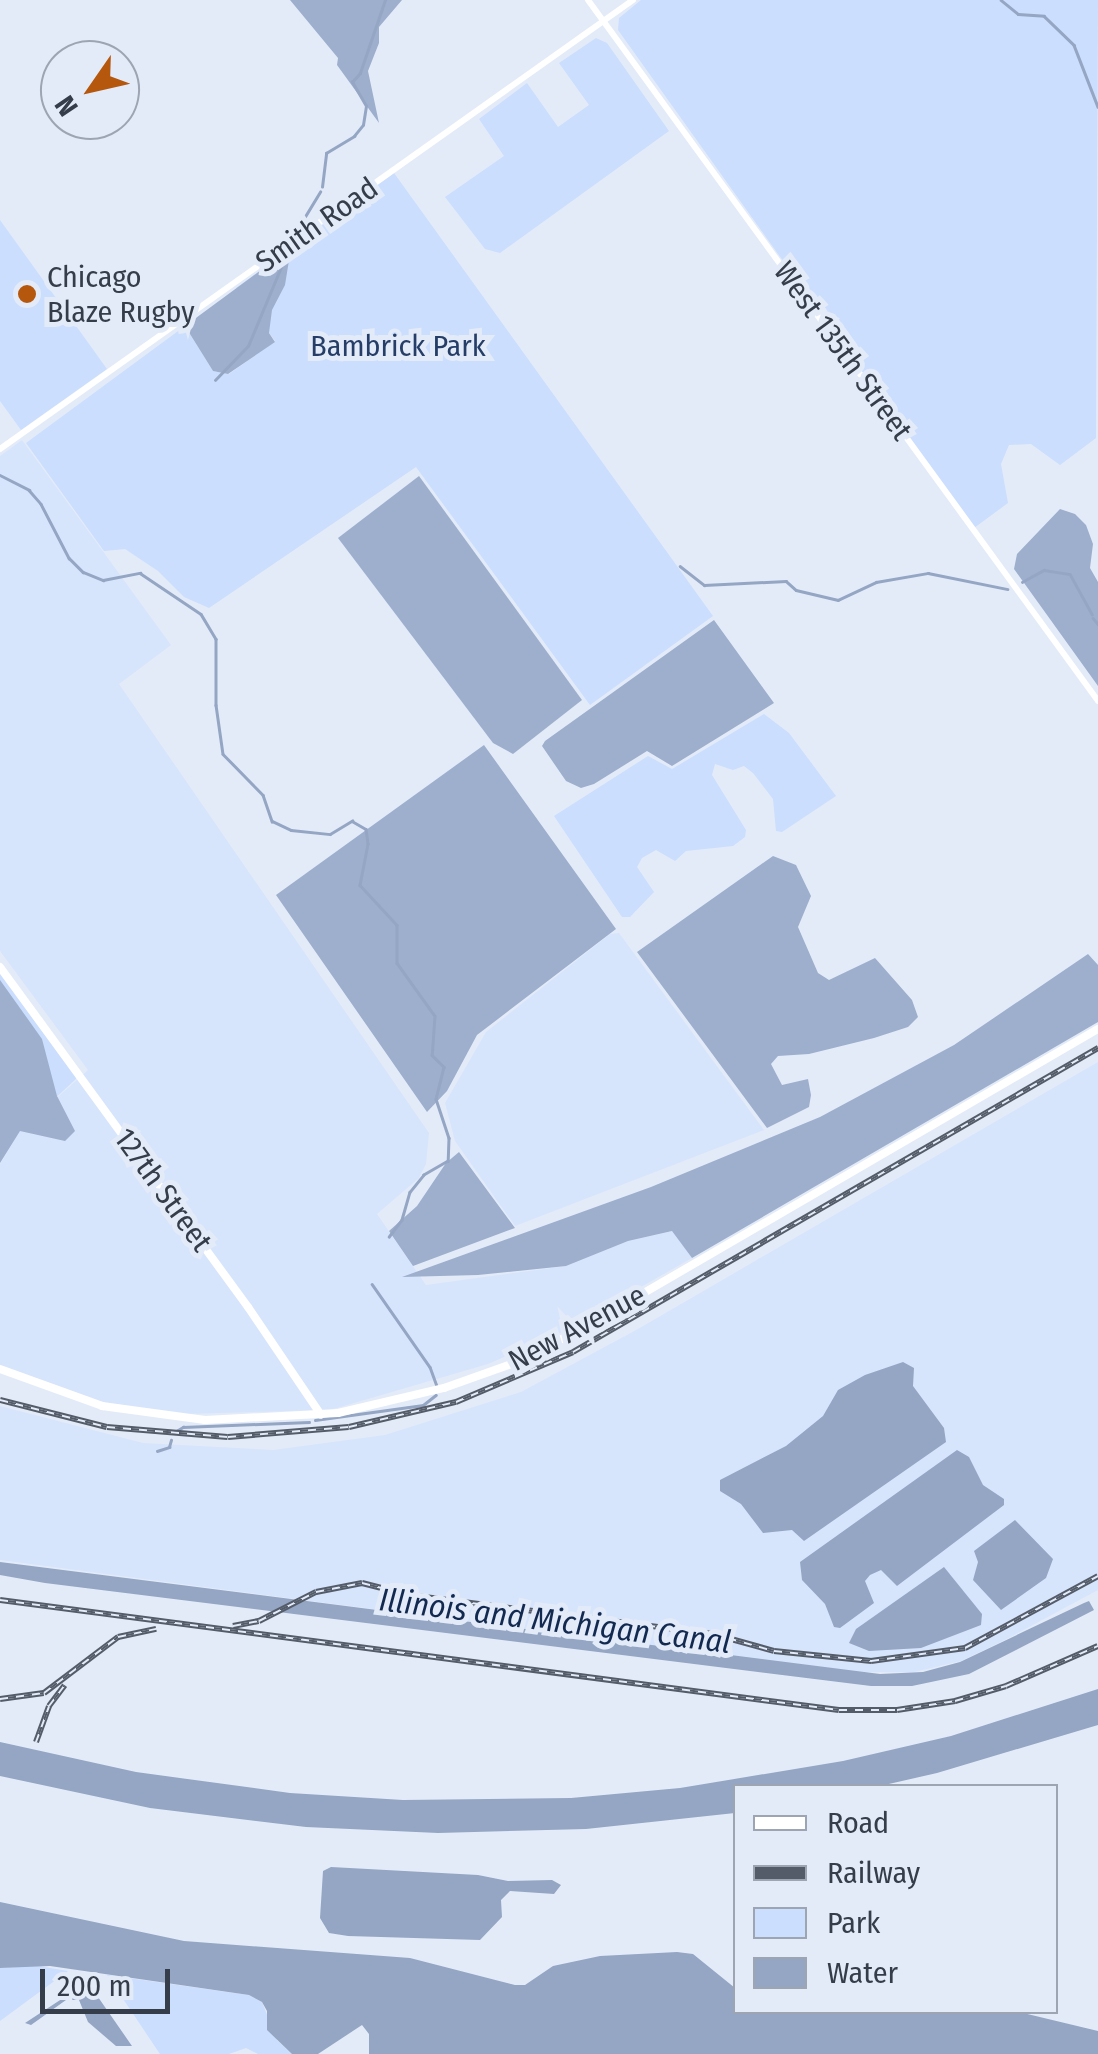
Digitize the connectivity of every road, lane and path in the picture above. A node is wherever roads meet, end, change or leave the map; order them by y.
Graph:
1 (588, 0) edge
2 (633, 0) edge
3 (604, 22) junction
4 (0, 449) edge
5 (1098, 702) edge
6 (0, 967) edge
7 (1098, 1029) edge
8 (0, 1369) edge
9 (321, 1415) junction

1 - 3 street, West 135th Street
2 - 3 street, Smith Road
3 - 4 street, Smith Road
3 - 5 street, West 135th Street
6 - 9 main road, 127th Street
7 - 9 main road, New Avenue
8 - 9 main road, New Avenue

